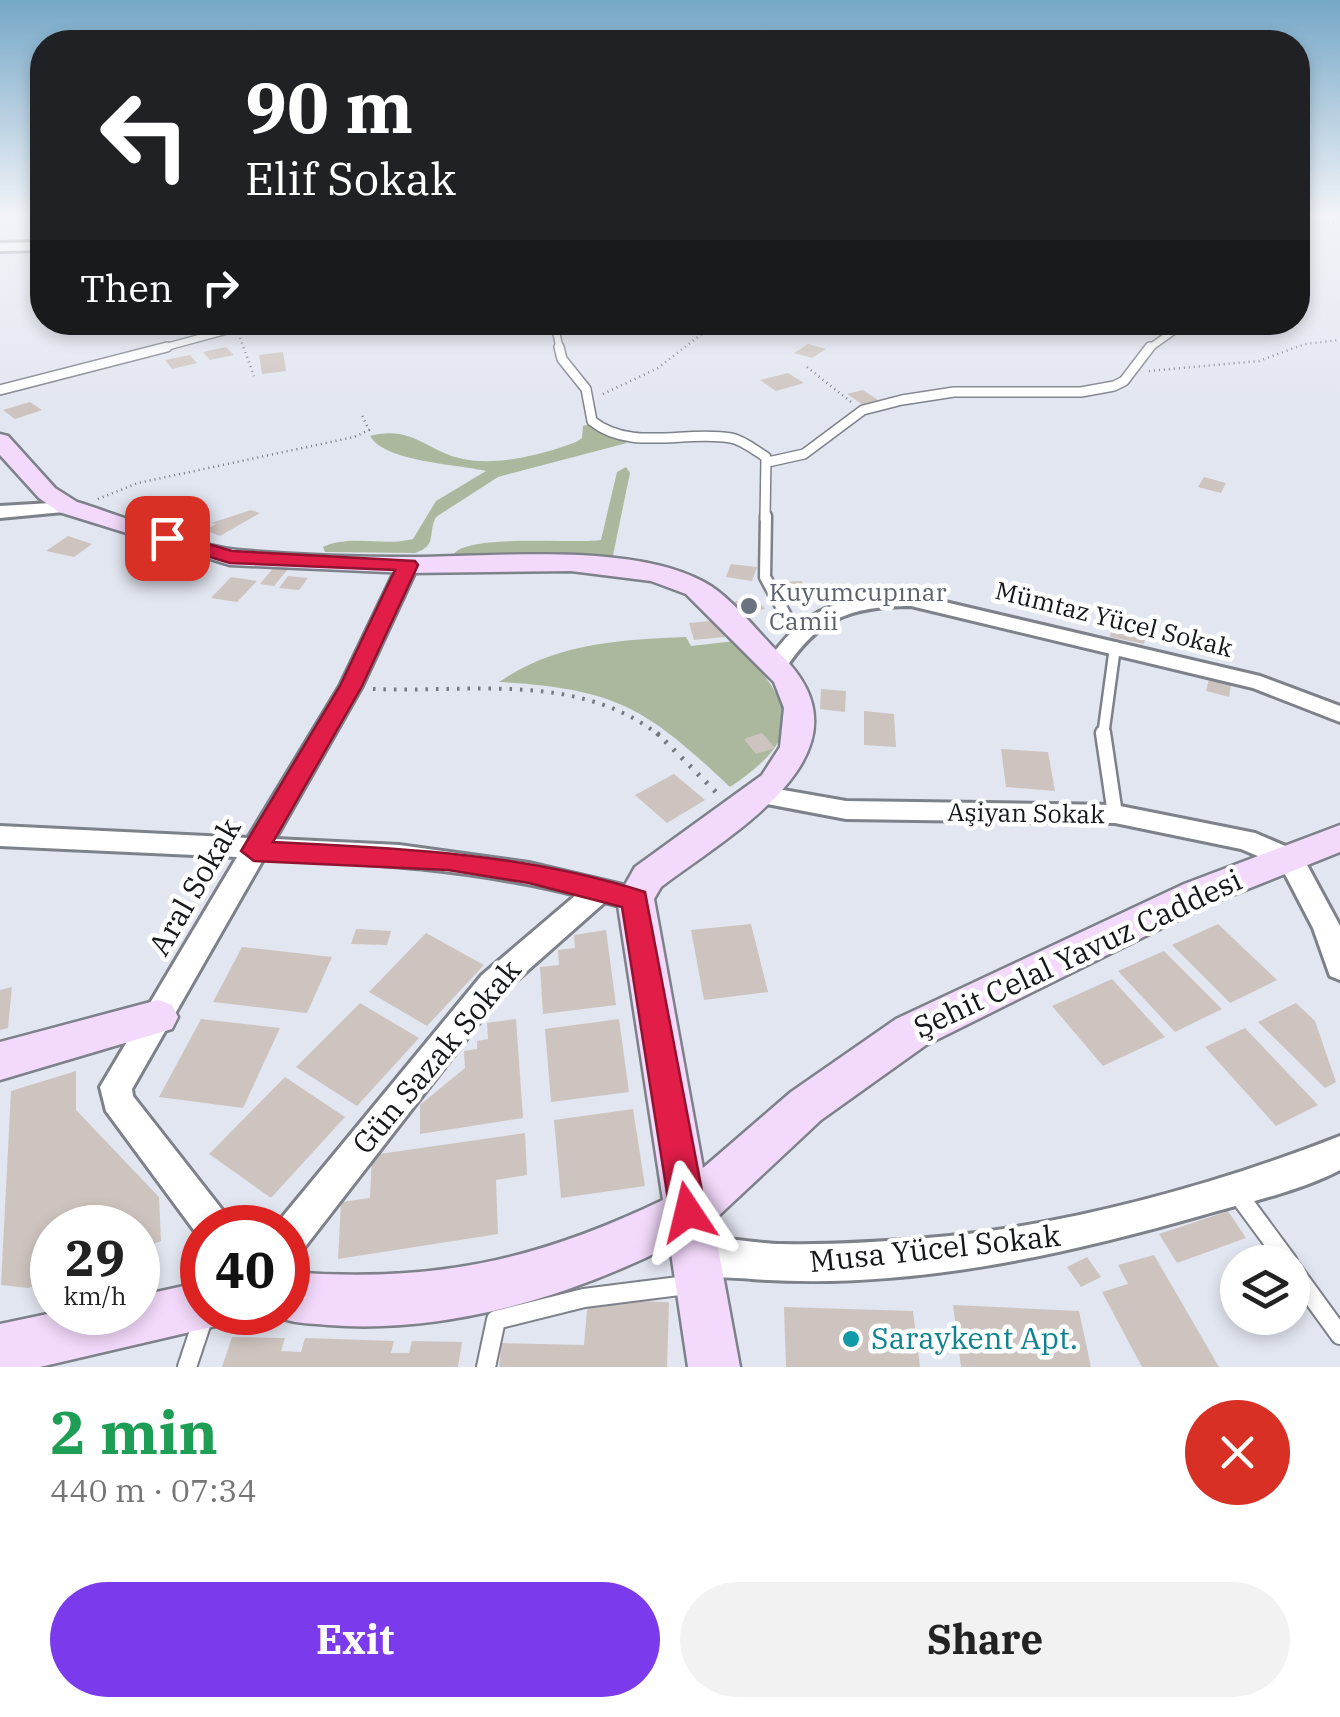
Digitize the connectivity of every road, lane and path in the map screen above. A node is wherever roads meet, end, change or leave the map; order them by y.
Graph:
1 (214, 335) edge
2 (239, 335) edge
3 (557, 335) edge
4 (700, 335) edge
5 (1168, 335) edge
6 (1340, 340) edge
7 (808, 367) dead end
8 (254, 376) dead end
9 (1126, 378) junction
10 (0, 390) edge
11 (590, 400) junction
12 (863, 411) junction
13 (362, 415) dead end
14 (0, 441) edge
15 (768, 462) junction
16 (72, 508) junction
17 (0, 512) edge
18 (408, 565) junction
19 (797, 636) junction
20 (1115, 647) junction
21 (776, 666) junction
22 (351, 686) junction
23 (1340, 714) edge
24 (748, 804) junction
25 (1115, 814) junction
26 (0, 836) edge
27 (1340, 838) edge
28 (254, 851) junction
29 (1286, 857) junction
30 (602, 890) junction
31 (635, 899) junction
32 (1340, 968) edge
33 (158, 1017) junction
34 (0, 1061) edge
35 (1340, 1152) edge
36 (1235, 1190) junction
37 (196, 1205) edge
38 (310, 1212) edge
39 (688, 1212) junction
40 (1275, 1245) edge
41 (699, 1270) junction
42 (1310, 1294) edge
43 (310, 1298) edge
44 (180, 1315) edge
45 (197, 1335) edge
46 (1340, 1335) edge
47 (0, 1350) edge
48 (187, 1367) edge
49 (486, 1367) edge
50 (714, 1367) edge

1 - 10 lane
2 - 8 path
3 - 11 lane
4 - 11 path
5 - 9 lane
6 - 9 path
7 - 12 path
9 - 12 lane
11 - 15 lane
12 - 15 lane
13 - 16 path
14 - 16 street
15 - 19 lane
16 - 17 street
16 - 18 street
18 - 21 street
18 - 22 street, Aral Sokak
19 - 20 street, Mümtaz Yücel Sokak
19 - 21 street, Mümtaz Yücel Sokak
20 - 23 street, Mümtaz Yücel Sokak
20 - 25 lane
21 - 24 street
22 - 24 path
22 - 28 street, Aral Sokak
24 - 25 street, Aşiyan Sokak
24 - 31 street
25 - 29 street, Aşiyan Sokak
26 - 28 street
27 - 29 street, Şehit Celal Yavuz Caddesi
28 - 30 street
28 - 33 street, Aral Sokak
29 - 32 street
29 - 39 street, Şehit Celal Yavuz Caddesi
30 - 31 street
30 - 38 street, Gün Sazak Sokak
31 - 39 street
33 - 34 street
33 - 37 street, Aral Sokak
35 - 36 street, Musa Yücel Sokak
36 - 40 lane
36 - 41 street, Musa Yücel Sokak
39 - 41 street
39 - 43 street, Şehit Celal Yavuz Caddesi
41 - 49 lane
41 - 50 street
42 - 46 lane
44 - 47 street
45 - 48 lane

